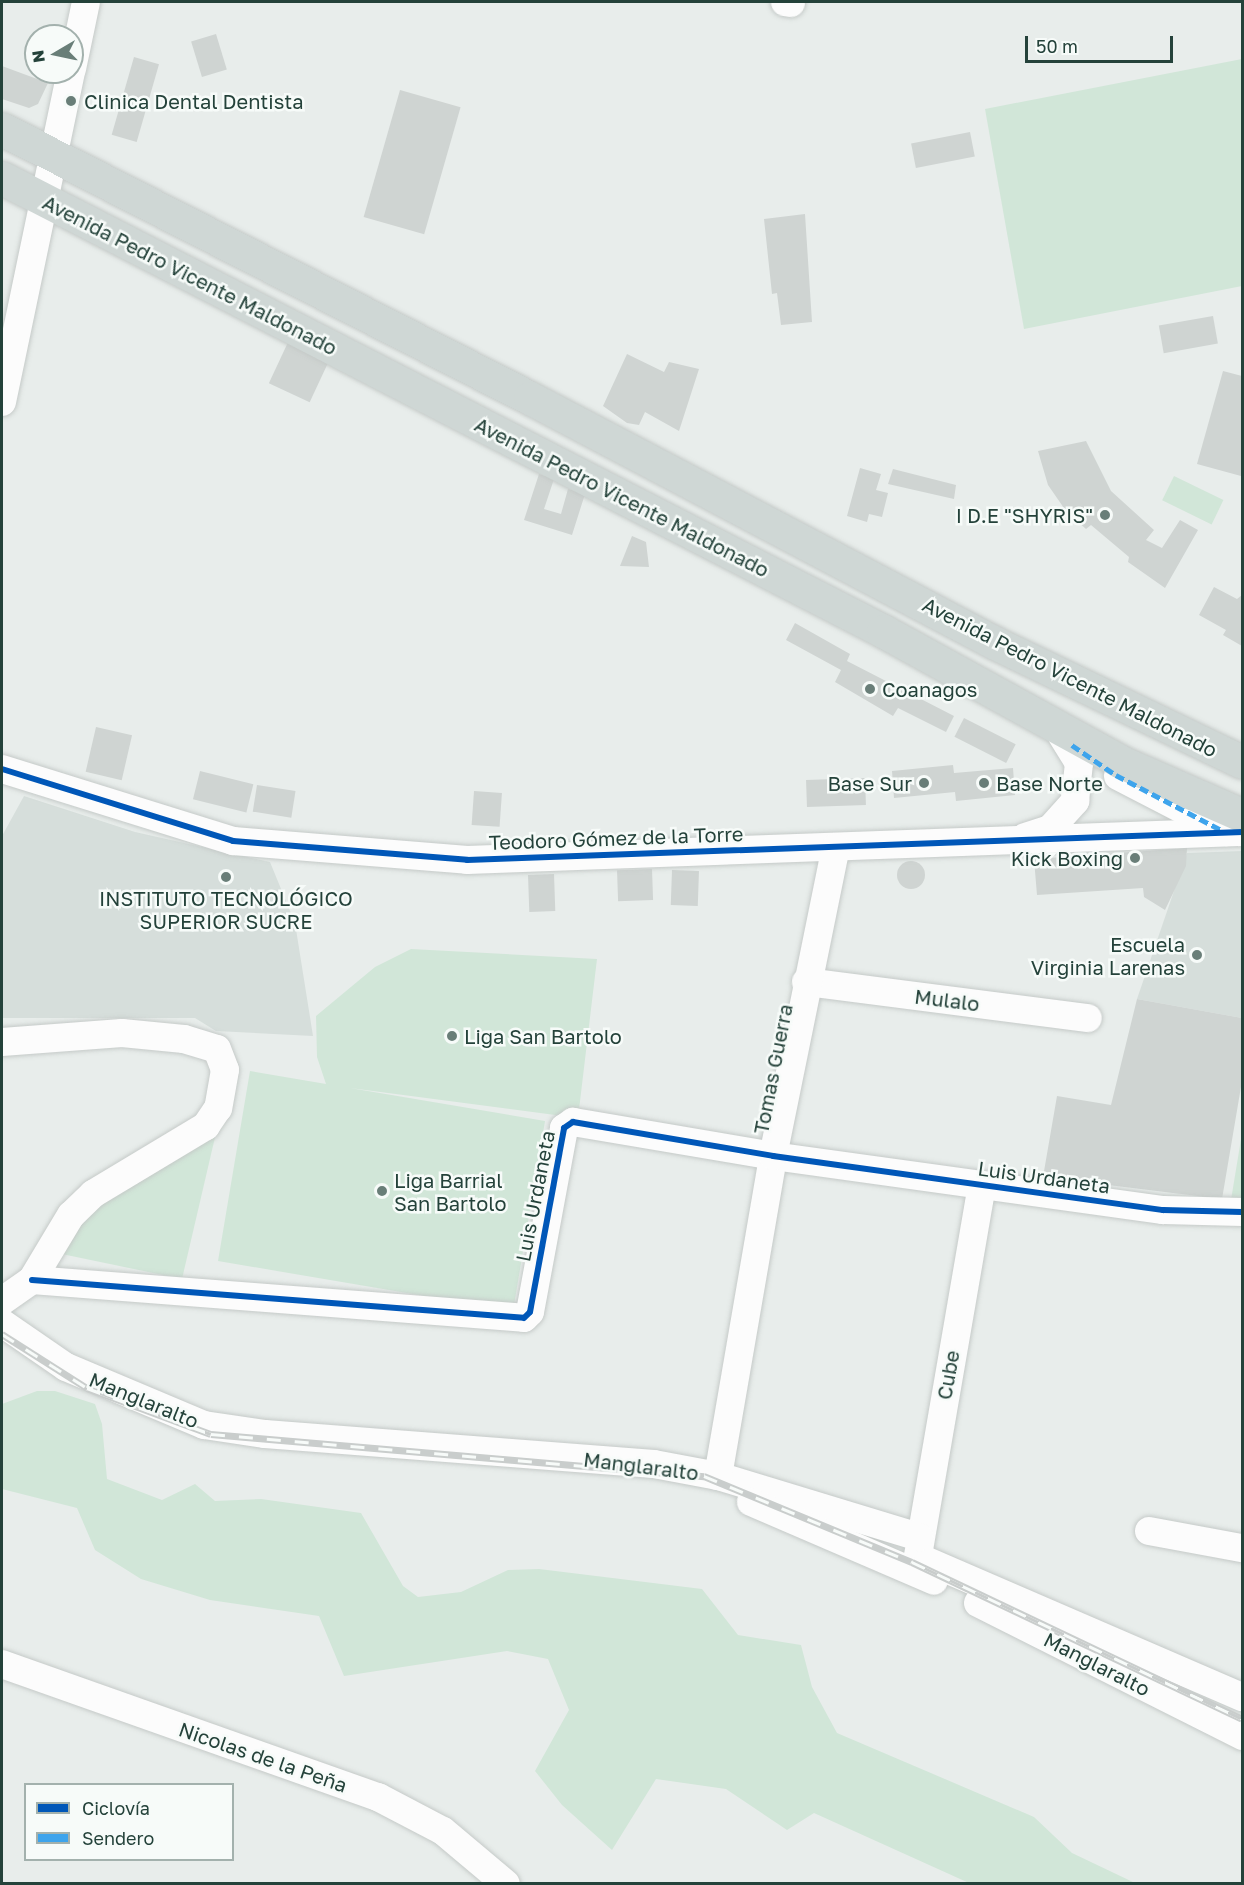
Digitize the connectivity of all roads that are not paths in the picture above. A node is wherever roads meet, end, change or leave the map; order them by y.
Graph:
1 (86, 2) edge
2 (82, 24) edge
3 (69, 84) edge
4 (2, 129) edge
5 (54, 156) junction
6 (2, 178) edge
7 (44, 200) junction
8 (2, 402) edge
9 (1065, 738) junction
10 (1242, 762) edge
11 (2, 769) edge
12 (1237, 826) edge
13 (1002, 842) junction
14 (836, 847) junction
15 (806, 982) junction
16 (1088, 1018) dead end
17 (2, 1042) edge
18 (773, 1156) junction
19 (982, 1185) junction
20 (1242, 1212) edge
21 (32, 1280) junction
22 (2, 1301) edge
23 (2, 1323) edge
24 (718, 1476) junction
25 (1149, 1531) dead end
26 (1242, 1548) edge
27 (921, 1549) junction
28 (2, 1664) edge
29 (1242, 1696) edge
30 (1242, 1736) edge
31 (506, 1884) edge

1 - 2 street
3 - 5 street
4 - 5 main road, Avenida Pedro Vicente Maldonado
5 - 7 street
5 - 10 main road, Avenida Pedro Vicente Maldonado
6 - 7 main road, Avenida Pedro Vicente Maldonado
7 - 8 street
7 - 9 main road, Avenida Pedro Vicente Maldonado
9 - 12 main road, Avenida Pedro Vicente Maldonado
9 - 13 street, Teodoro Gómez de la Torre
11 - 14 street, Teodoro Gómez de la Torre
12 - 13 street, Teodoro Gómez de la Torre
13 - 14 street, Teodoro Gómez de la Torre
14 - 15 street, Tomas Guerra
15 - 16 street, Mulalo
15 - 18 street, Tomas Guerra
17 - 21 street
18 - 19 street, Luis Urdaneta
18 - 21 street, Luis Urdaneta
18 - 24 street, Tomas Guerra
19 - 20 street, Luis Urdaneta
19 - 27 street, Cube
21 - 22 street
23 - 24 street, Manglaralto
24 - 27 street, Manglaralto
24 - 30 street, Manglaralto
25 - 26 street
27 - 29 street, Manglaralto
28 - 31 street, Nicolas de la Peña

